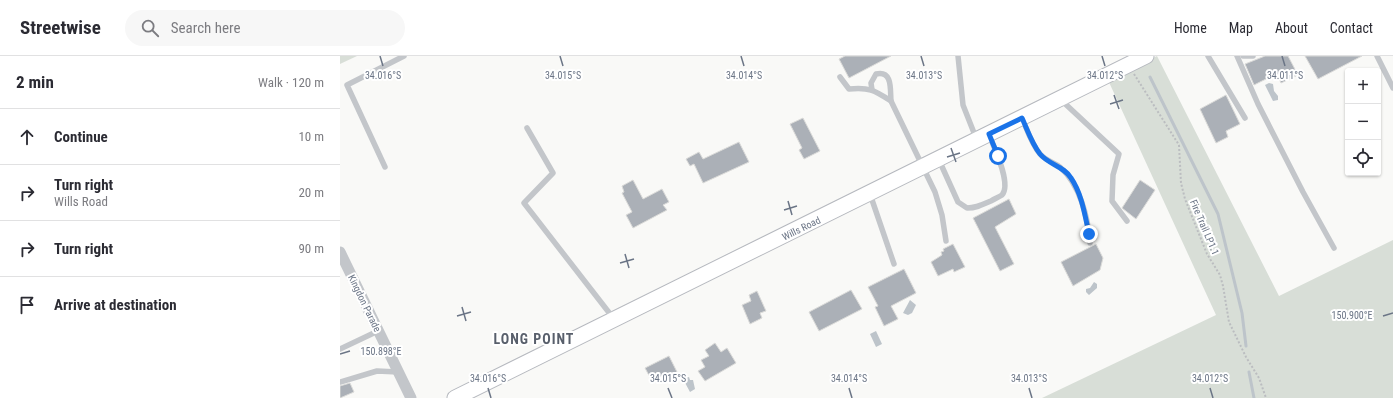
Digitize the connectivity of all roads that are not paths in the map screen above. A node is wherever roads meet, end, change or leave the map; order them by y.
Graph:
1 (404, 56) edge
2 (958, 56) edge
3 (1146, 56) edge
4 (1208, 56) edge
5 (1237, 56) edge
6 (1243, 56) edge
7 (1253, 56) edge
8 (1377, 56) edge
9 (840, 77) dead end
10 (1393, 88) edge
11 (872, 90) junction
12 (1060, 99) junction
13 (891, 101) junction
14 (1022, 118) junction
15 (1245, 118) dead end
16 (527, 128) dead end
17 (983, 137) junction
18 (938, 160) junction
19 (385, 167) dead end
20 (922, 168) junction
21 (870, 194) junction
22 (1127, 221) dead end
23 (946, 241) dead end
24 (1090, 243) dead end
25 (1334, 248) dead end
26 (340, 252) edge
27 (894, 264) dead end
28 (343, 265) edge
29 (615, 319) junction
30 (378, 331) junction
31 (340, 349) edge
32 (398, 372) junction
33 (340, 382) edge
34 (411, 398) edge
35 (454, 398) edge

1 - 19 lane
2 - 17 lane
3 - 12 street, Wills Road
4 - 15 lane
5 - 25 lane
6 - 7 lane
8 - 10 lane
9 - 11 lane
11 - 13 lane
11 - 13 lane
12 - 14 street, Wills Road
12 - 22 lane
13 - 20 lane
14 - 17 street, Wills Road
14 - 24 lane
16 - 29 lane
17 - 18 street, Wills Road
17 - 18 lane
18 - 20 street, Wills Road
20 - 21 street, Wills Road
20 - 23 lane
21 - 27 lane
21 - 29 street, Wills Road
26 - 28 street, Kingdon Parade
28 - 30 street, Kingdon Parade
29 - 35 street, Wills Road
30 - 31 lane
30 - 32 street, Kingdon Parade
32 - 33 lane
32 - 34 street, Kingdon Parade

